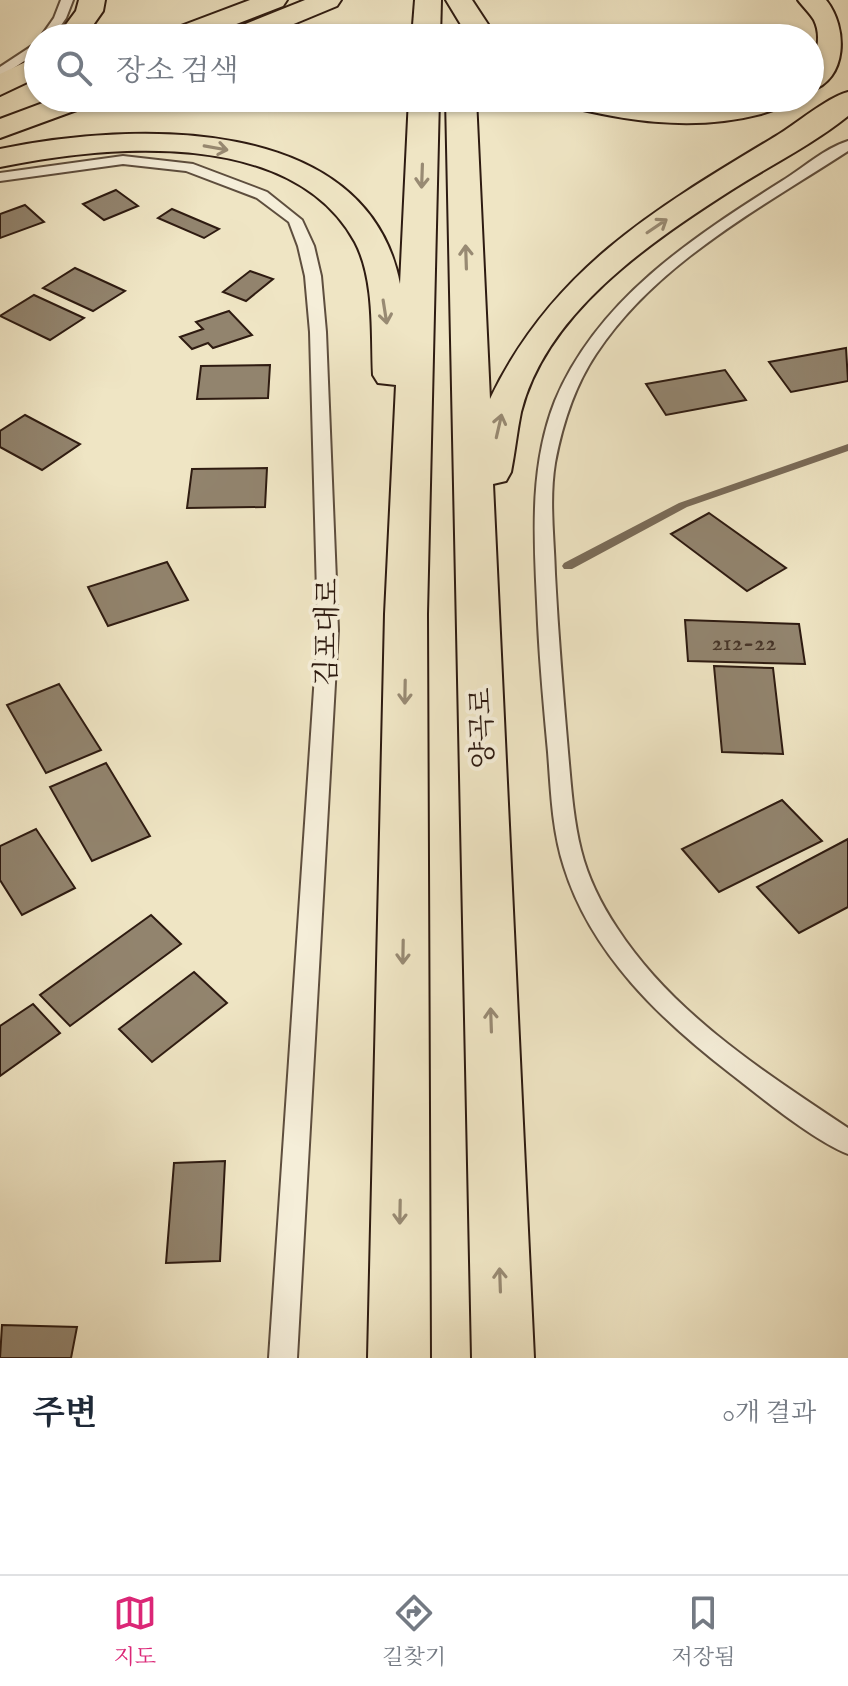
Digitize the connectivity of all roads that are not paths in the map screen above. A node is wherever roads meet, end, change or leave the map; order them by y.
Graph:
1 (67, 0) edge
2 (92, 0) edge
3 (274, 0) edge
4 (328, 0) edge
5 (428, 0) edge
6 (458, 0) edge
7 (811, 0) edge
8 (56, 24) edge
9 (80, 24) edge
10 (211, 24) edge
11 (269, 24) edge
12 (427, 24) edge
13 (459, 24) edge
14 (474, 24) edge
15 (24, 56) edge
16 (824, 68) edge
17 (0, 73) edge
18 (24, 73) edge
19 (0, 86) edge
20 (24, 96) edge
21 (848, 101) edge
22 (0, 105) edge
23 (46, 112) edge
24 (424, 112) edge
25 (461, 112) edge
26 (653, 112) edge
27 (715, 112) edge
28 (0, 129) edge
29 (848, 145) edge
30 (0, 158) edge
31 (0, 177) edge
32 (406, 614) junction
33 (480, 698) junction
34 (848, 1142) edge
35 (283, 1358) edge
36 (399, 1358) edge
37 (503, 1358) edge

1 - 8 lane
2 - 9 main road
3 - 10 main road
4 - 11 main road
5 - 12 main road
6 - 13 main road
6 - 14 main road
7 - 16 main road
15 - 17 lane
18 - 19 main road
20 - 22 main road
33 -> 21 main road
23 - 28 main road
24 -> 32 main road
33 -> 25 main road, 양곡로
26 - 27 main road
29 - 34 lane
30 -> 32 main road
31 - 35 lane, 김포대로
32 -> 36 main road
37 -> 33 main road, 양곡로

